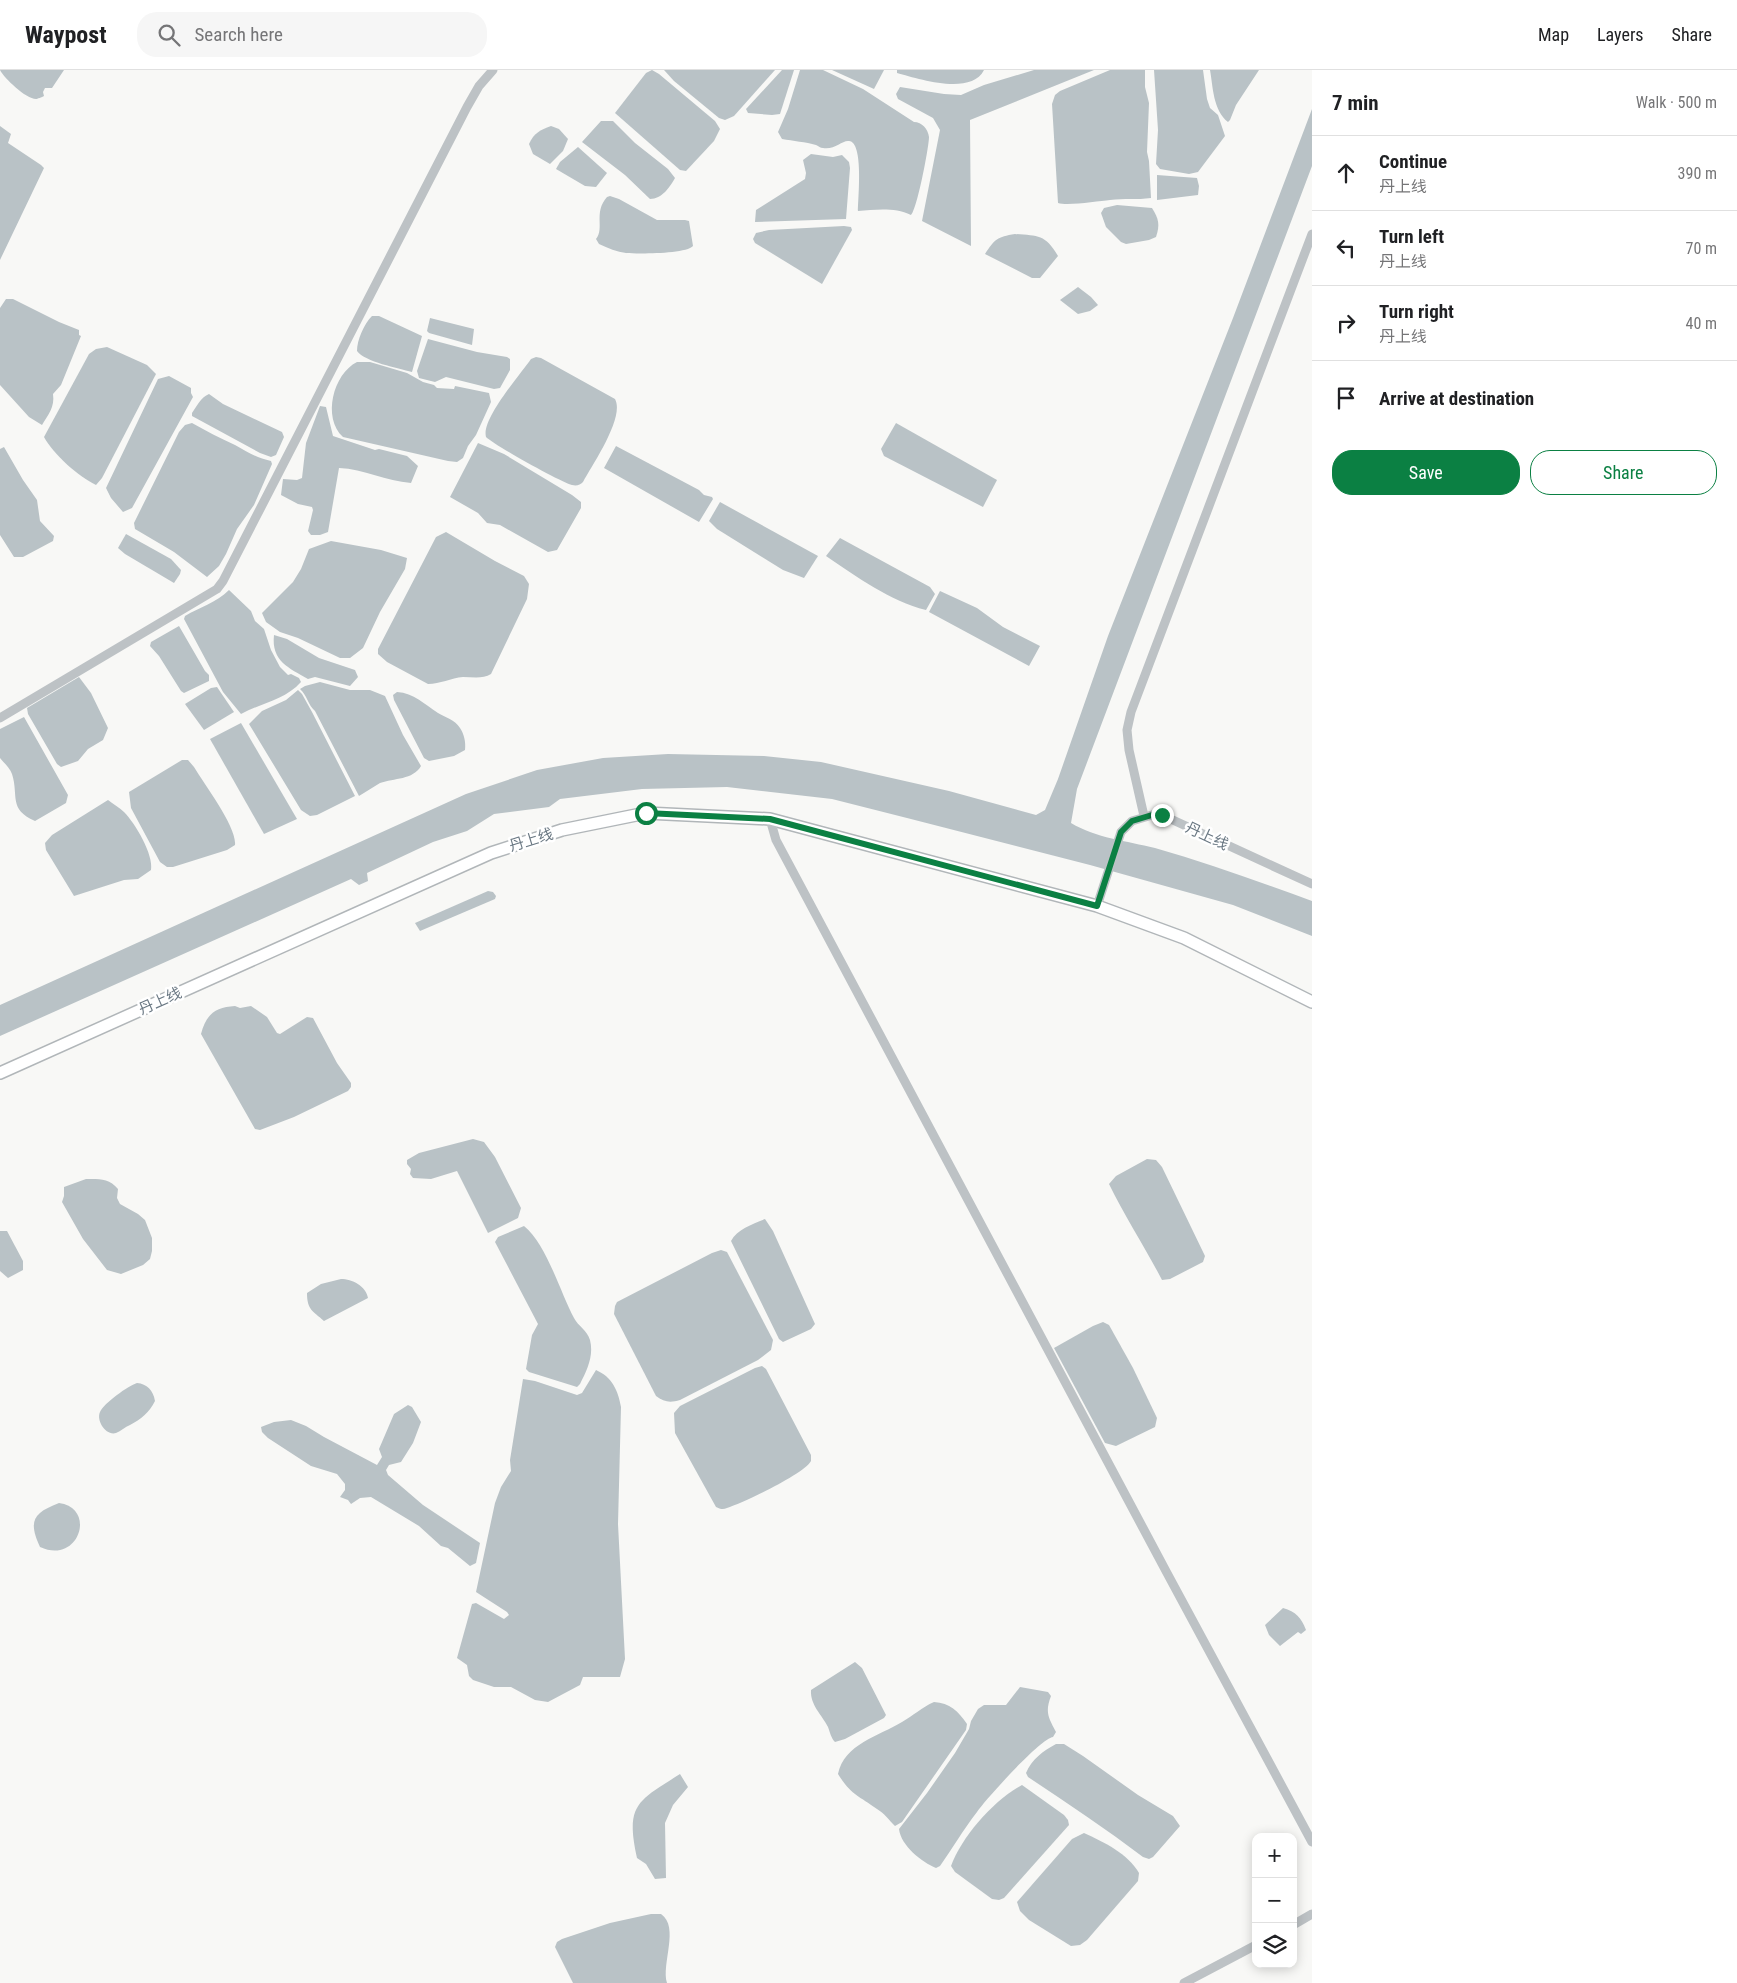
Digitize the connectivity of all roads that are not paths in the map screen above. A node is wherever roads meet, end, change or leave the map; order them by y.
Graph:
1 (493, 70) edge
2 (1312, 234) edge
3 (0, 718) edge
4 (1144, 816) junction
5 (770, 819) junction
6 (1312, 884) edge
7 (1097, 906) junction
8 (1312, 1002) edge
9 (0, 1073) edge
10 (1312, 1842) edge
11 (1312, 1914) edge
12 (1295, 1923) edge
13 (1252, 1948) edge
14 (1184, 1983) edge

1 - 3 street
2 - 4 street
4 - 6 street, 丹上线
4 - 7 street
5 - 7 main road, 丹上线
5 - 9 main road, 丹上线
5 - 10 street
7 - 8 main road, 丹上线
11 - 12 street
13 - 14 street

